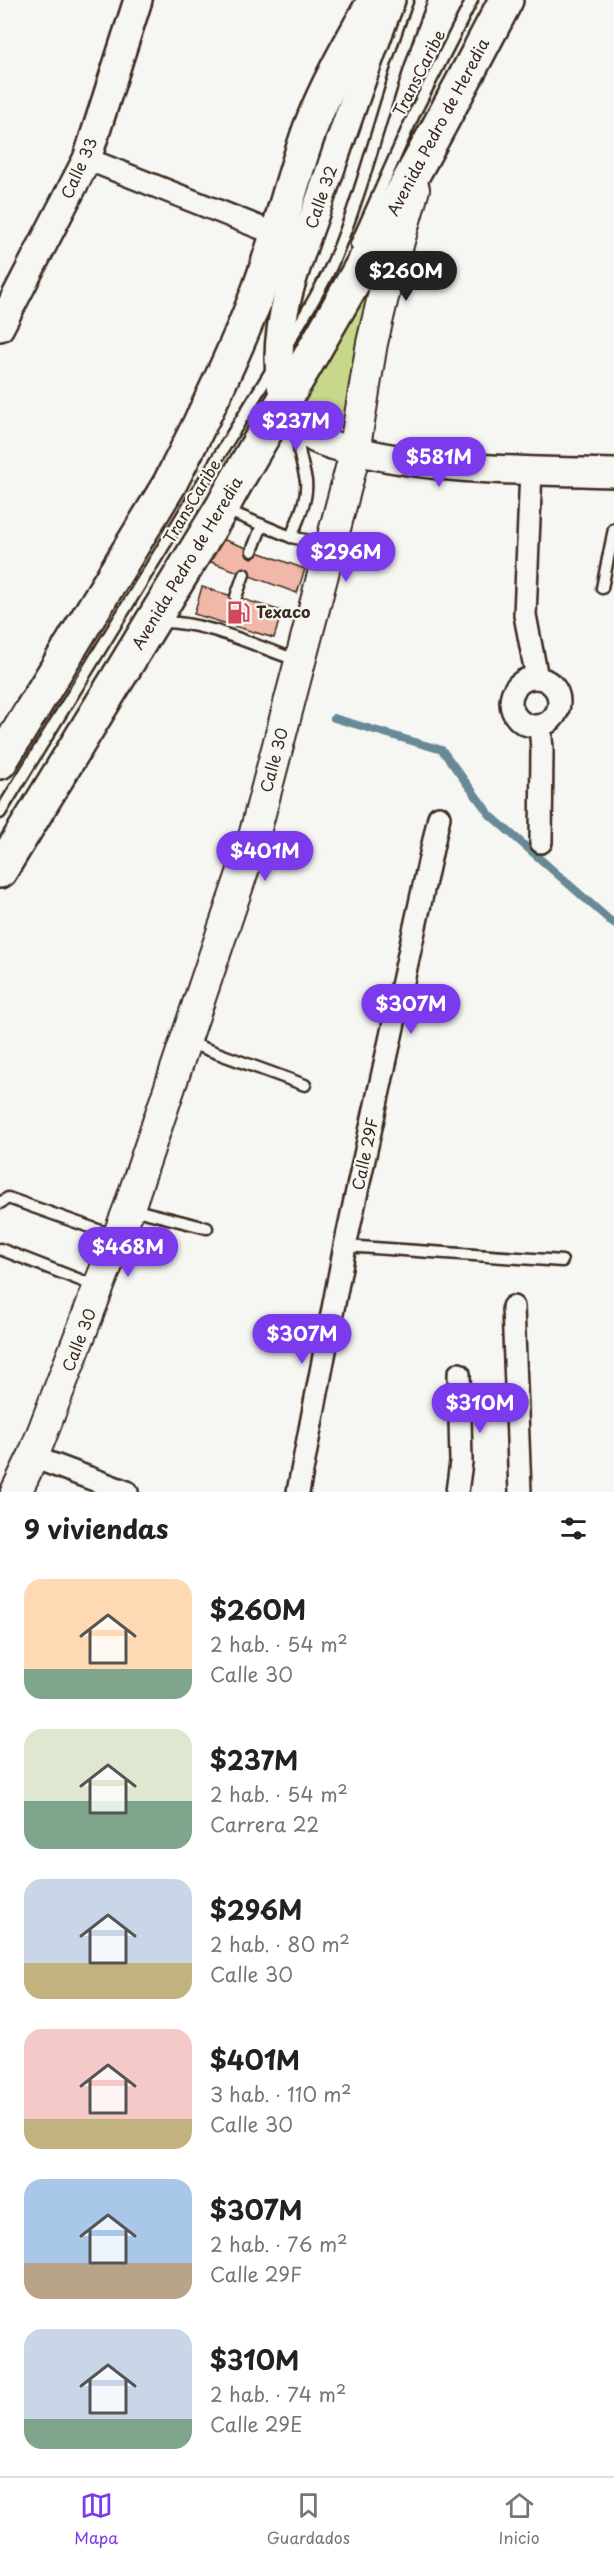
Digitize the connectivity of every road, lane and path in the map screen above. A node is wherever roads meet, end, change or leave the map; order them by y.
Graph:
1 (138, 0) edge
2 (375, 0) edge
3 (392, 0) edge
4 (421, 0) edge
5 (472, 0) edge
6 (506, 0) edge
7 (429, 147) junction
8 (87, 159) junction
9 (276, 234) junction
10 (350, 257) dead end
11 (0, 327) edge
12 (282, 380) junction
13 (302, 428) junction
14 (354, 450) junction
15 (531, 470) junction
16 (614, 473) edge
17 (223, 506) junction
18 (262, 525) junction
19 (614, 529) edge
20 (291, 537) junction
21 (331, 546) junction
22 (252, 551) dead end
23 (244, 574) dead end
24 (602, 588) dead end
25 (236, 597) dead end
26 (152, 622) junction
27 (300, 662) junction
28 (537, 678) junction
29 (540, 726) junction
30 (0, 762) edge
31 (0, 813) edge
32 (439, 817) dead end
33 (541, 842) dead end
34 (0, 871) edge
35 (186, 1042) junction
36 (305, 1085) dead end
37 (0, 1203) edge
38 (129, 1208) junction
39 (207, 1228) dead end
40 (118, 1237) junction
41 (345, 1246) junction
42 (0, 1249) edge
43 (562, 1261) dead end
44 (99, 1287) junction
45 (513, 1306) dead end
46 (459, 1374) dead end
47 (33, 1457) junction
48 (16, 1492) edge
49 (127, 1492) edge
50 (298, 1492) edge
51 (457, 1492) edge
52 (520, 1492) edge

1 - 8 street, Calle 33
2 - 9 highway
3 - 12 street, Calle 32
4 - 12 lane, TransCaribe
5 - 10 lane, TransCaribe
6 - 7 highway, Avenida Pedro de Heredia
7 - 12 highway, Avenida Pedro de Heredia
7 - 14 main road, Calle 30
8 - 9 street
8 - 11 street, Calle 33
9 - 30 highway
12 - 13 street
12 - 17 highway, Avenida Pedro de Heredia
12 - 31 lane, TransCaribe
13 - 14 street
13 - 20 lane
14 - 15 street
14 - 21 main road, Calle 30
15 - 16 street
15 - 28 street
17 - 18 lane
17 - 26 highway, Avenida Pedro de Heredia
18 - 20 lane
18 - 22 lane
19 - 24 lane
20 - 21 lane
21 - 27 main road, Calle 30
23 - 25 lane
26 - 27 lane
26 - 34 highway, Avenida Pedro de Heredia
27 - 35 main road, Calle 30
28 - 29 street
28 - 29 street
29 - 33 street
32 - 41 street, Calle 29F
35 - 36 lane
35 - 38 main road, Calle 30
37 - 40 lane
38 - 39 lane
38 - 40 main road, Calle 30
40 - 44 main road, Calle 30
41 - 43 lane
41 - 50 street, Calle 29F
42 - 44 lane
44 - 47 main road, Calle 30
45 - 52 street
46 - 51 street
47 - 48 main road, Calle 30
47 - 49 street

